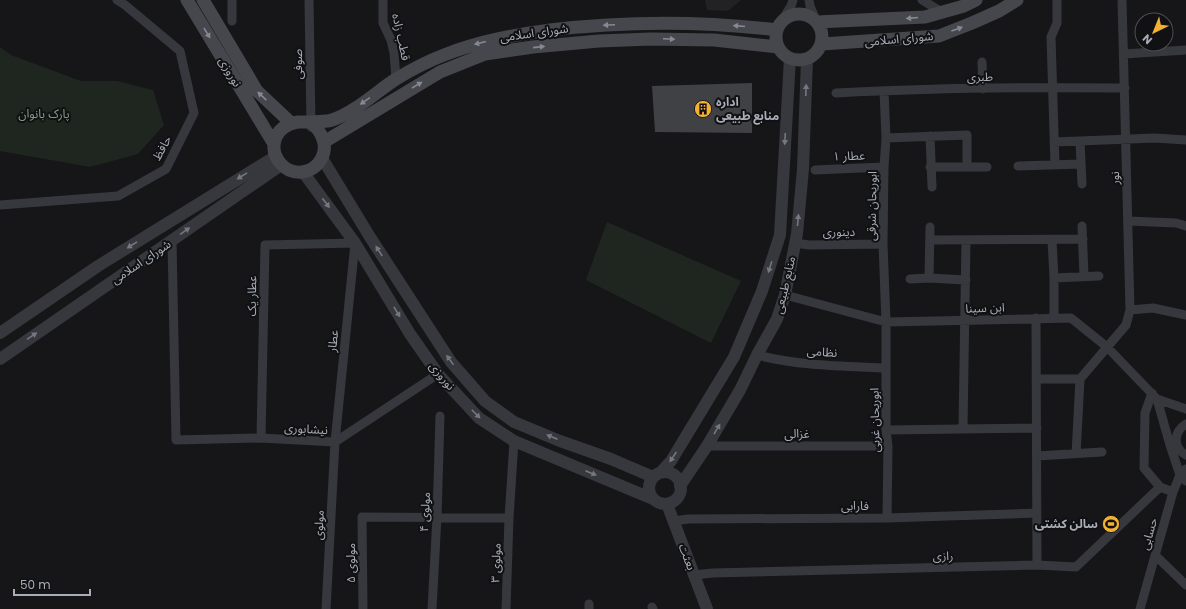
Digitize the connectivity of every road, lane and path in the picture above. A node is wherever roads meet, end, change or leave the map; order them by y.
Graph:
1 (117, 0) edge
2 (187, 0) edge
3 (203, 0) edge
4 (232, 0) edge
5 (309, 0) edge
6 (383, 0) edge
7 (793, 0) edge
8 (809, 0) edge
9 (922, 0) edge
10 (976, 0) edge
11 (1017, 0) edge
12 (1057, 0) edge
13 (1122, 0) edge
14 (942, 12) junction
15 (232, 21) dead end
16 (817, 22) junction
17 (779, 26) junction
18 (822, 44) junction
19 (778, 47) junction
20 (1186, 50) edge
21 (1124, 54) junction
22 (790, 58) junction
23 (807, 59) junction
24 (982, 62) dead end
25 (396, 79) junction
26 (1052, 87) junction
27 (1125, 88) junction
28 (983, 89) junction
29 (884, 91) junction
30 (836, 93) dead end
31 (291, 123) junction
32 (311, 125) junction
33 (930, 136) junction
34 (886, 138) junction
35 (1126, 139) junction
36 (1186, 140) edge
37 (1080, 141) junction
38 (324, 142) junction
39 (1054, 142) junction
40 (277, 155) junction
41 (322, 158) junction
42 (1081, 164) junction
43 (1055, 165) junction
44 (967, 166) junction
45 (1018, 166) dead end
46 (884, 167) junction
47 (930, 167) junction
48 (987, 167) dead end
49 (815, 170) dead end
50 (303, 172) junction
51 (1082, 184) dead end
52 (932, 187) dead end
53 (0, 205) edge
54 (1128, 221) junction
55 (1082, 226) dead end
56 (1186, 226) edge
57 (930, 227) dead end
58 (1083, 239) junction
59 (172, 240) junction
60 (930, 240) junction
61 (966, 240) junction
62 (1052, 240) junction
63 (355, 243) junction
64 (795, 243) junction
65 (883, 244) junction
66 (1084, 276) junction
67 (1099, 276) dead end
68 (929, 278) junction
69 (1054, 278) junction
70 (910, 280) dead end
71 (966, 280) junction
72 (784, 295) junction
73 (1130, 310) junction
74 (1186, 315) edge
75 (1036, 318) junction
76 (1054, 318) junction
77 (965, 321) junction
78 (886, 322) junction
79 (0, 333) edge
80 (1107, 347) junction
81 (757, 355) junction
82 (0, 359) edge
83 (886, 368) junction
84 (438, 374) junction
85 (1037, 379) junction
86 (1080, 379) junction
87 (1154, 396) junction
88 (1186, 409) edge
89 (440, 416) dead end
90 (1186, 424) edge
91 (963, 428) junction
92 (1037, 428) junction
93 (886, 430) junction
94 (261, 438) junction
95 (514, 441) junction
96 (335, 442) junction
97 (1173, 444) junction
98 (707, 446) junction
99 (888, 446) junction
100 (1102, 452) dead end
101 (1076, 454) junction
102 (1186, 455) edge
103 (1037, 456) junction
104 (656, 475) junction
105 (1184, 475) edge
106 (680, 486) junction
107 (1160, 487) junction
108 (1174, 492) junction
109 (652, 499) junction
110 (667, 504) junction
111 (1037, 513) junction
112 (437, 517) junction
113 (509, 518) junction
114 (887, 518) junction
115 (674, 522) junction
116 (1155, 555) junction
117 (1037, 566) junction
118 (694, 575) junction
119 (1186, 585) edge
120 (326, 609) edge
121 (363, 609) edge
122 (432, 609) edge
123 (506, 609) edge
124 (707, 609) edge
125 (1140, 609) edge

1 - 53 street, حافظ
2 -> 40 main road, نوروزی
31 -> 3 main road, نوروزی
4 - 15 street
5 - 32 street, صوفی
6 - 25 street, قطب زاده
7 - 17 street
8 - 16 street
9 - 14 street
10 - 14 main road, شورای اسلامی
18 -> 11 main road, شورای اسلامی
12 - 26 street
13 - 21 street, نور
14 -> 16 main road, شورای اسلامی
16 - 17 main road
16 - 18 main road
17 - 19 main road
17 -> 25 main road, شورای اسلامی
18 - 23 main road
19 - 22 main road
38 -> 19 main road, شورای اسلامی
20 - 21 street
21 - 27 street, نور
22 - 23 main road
22 -> 104 street, منابع طبیعی
64 -> 23 street, منابع طبیعی
24 - 28 street
25 -> 32 main road, شورای اسلامی
26 - 27 street, طبری
26 - 28 street, طبری
26 - 39 street
27 - 35 street, نور
28 - 29 street, طبری
29 - 30 street, طبری
29 - 34 street, ابوریحان شرقی
31 - 32 main road
31 - 40 main road
32 - 38 main road
33 - 34 street
33 - 44 street
33 - 47 street
34 - 46 street, ابوریحان شرقی
35 - 36 street
35 - 37 street
35 - 54 street, نور
37 - 39 street
37 - 42 street
38 - 41 main road
39 - 43 street
40 - 50 main road
59 -> 40 street, شورای اسلامی
40 -> 79 street, شورای اسلامی
41 - 50 main road
104 -> 41 street, نوروزی
42 - 43 street
42 - 51 street
43 - 45 street
44 - 47 street
44 - 48 street
46 - 49 street, عطار ۱
46 - 65 street, ابوریحان شرقی
47 - 52 street
50 -> 63 street, نوروزی
54 - 56 street
54 - 73 street, نور
55 - 58 street
57 - 60 street
58 - 62 street
58 - 66 street
82 -> 59 street, شورای اسلامی
59 - 94 street, نیشابوری
60 - 61 street
60 - 68 street
61 - 62 street
61 - 71 street
62 - 69 street
63 -> 84 street, نوروزی
63 - 94 street, عطار یک
63 - 96 street, عطار
64 - 65 street, دینوری
64 - 72 street, منابع طبیعی
65 - 78 street, ابوریحان شرقی
66 - 67 street
66 - 69 street
68 - 70 street
68 - 71 street
69 - 76 street
71 - 77 street
72 - 78 street, ابن سینا
72 - 81 street, منابع طبیعی
73 - 74 street
73 - 80 street, نور
75 - 76 street, ابن سینا
75 - 77 street, ابن سینا
75 - 85 street
76 - 80 street, ابن سینا
77 - 78 street, ابن سینا
77 - 91 street
78 - 83 street, ابوریحان غربی
80 - 86 street, نور
80 - 87 street, ابن سینا
81 - 83 street, نظامی
98 -> 81 street, منابع طبیعی
83 - 93 street, ابوریحان غربی
84 -> 95 street, نوروزی
84 - 96 street, نیشابوری
85 - 86 street
85 - 92 street
86 - 101 street
87 - 88 street
87 - 97 street
87 - 107 street
89 - 112 street, مولوی ۴
90 - 97 street
91 - 92 street
91 - 93 street
92 - 103 street
93 - 99 street, ابوریحان غربی
94 - 96 street, نیشابوری
95 -> 109 street, نوروزی
95 - 113 street, مولوی ۳
96 - 120 street, مولوی
97 - 102 street
97 - 105 street
98 - 99 street, غزالی
98 - 106 street, منابع طبیعی
99 - 114 street, ابوریحان غربی
100 - 101 street
101 - 103 street
103 - 111 street
104 - 106 street
104 - 109 street
105 - 108 street, حسابی
106 - 110 street
107 - 108 street
107 - 117 street, رازی
108 - 116 street, حسابی
109 - 110 street
110 - 115 street, بعثت
111 - 114 street, فارابی
111 - 117 street
112 - 113 street
112 - 121 street, مولوی ۵
112 - 122 street, مولوی ۴
113 - 123 street, مولوی ۳
114 - 115 street, فارابی
115 - 118 street, بعثت
116 - 119 street
116 - 125 street, حسابی
117 - 118 street, رازی
118 - 124 street, بعثت

